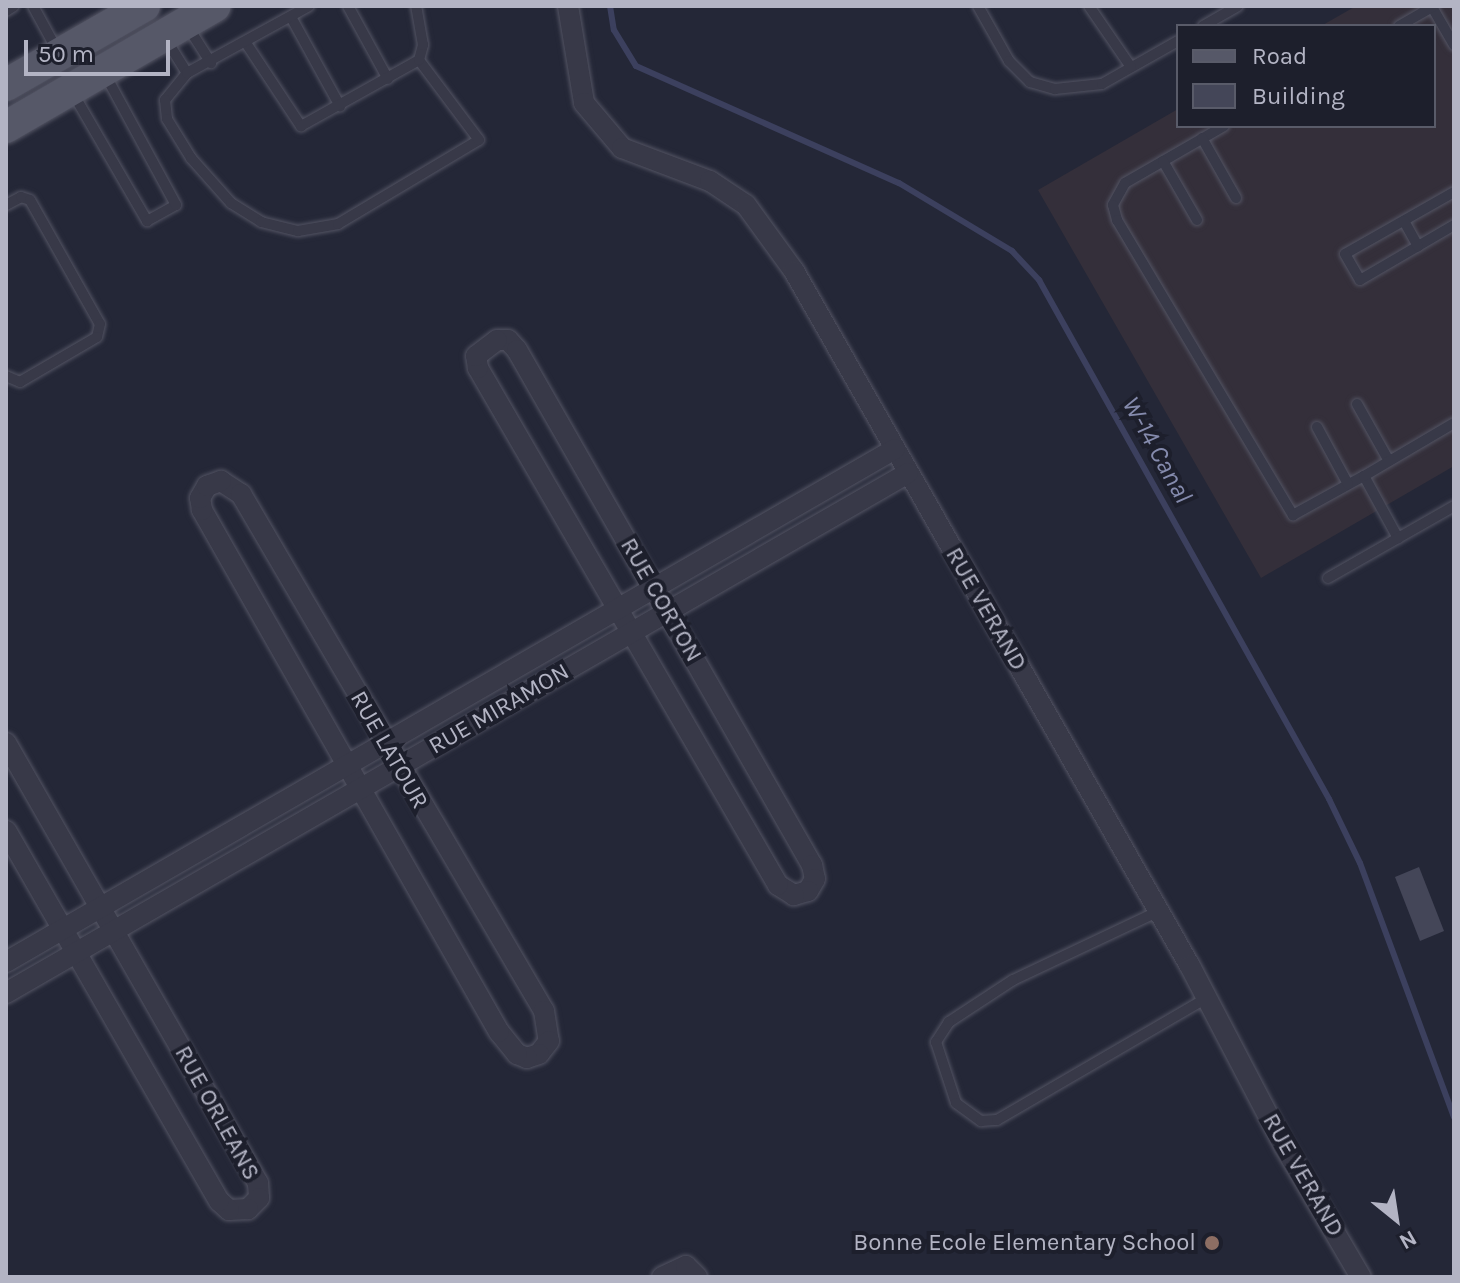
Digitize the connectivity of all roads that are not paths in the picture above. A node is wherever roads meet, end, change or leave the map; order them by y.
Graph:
1 (14, 6) edge
2 (33, 6) edge
3 (145, 6) edge
4 (215, 6) edge
5 (309, 6) edge
6 (348, 6) edge
7 (416, 6) edge
8 (568, 6) edge
9 (978, 6) edge
10 (1089, 6) edge
11 (1238, 6) edge
12 (1433, 7) edge
13 (6, 11) edge
14 (291, 17) junction
15 (175, 21) edge
16 (1206, 24) edge
17 (1403, 24) edge
18 (1176, 42) edge
19 (246, 43) junction
20 (1454, 45) edge
21 (60, 55) junction
22 (419, 60) junction
23 (211, 63) junction
24 (1131, 67) junction
25 (103, 71) junction
26 (187, 73) junction
27 (388, 79) junction
28 (6, 85) edge
29 (71, 90) junction
30 (340, 106) junction
31 (6, 127) edge
32 (1220, 128) edge
33 (1202, 138) junction
34 (1163, 161) junction
35 (1454, 192) edge
36 (1236, 198) dead end
37 (6, 205) edge
38 (1197, 220) dead end
39 (1404, 221) junction
40 (1454, 225) edge
41 (1418, 246) junction
42 (6, 376) edge
43 (1357, 404) dead end
44 (1454, 423) edge
45 (1317, 427) dead end
46 (895, 449) junction
47 (1389, 461) junction
48 (908, 473) junction
49 (1364, 476) junction
50 (1348, 484) junction
51 (1454, 506) edge
52 (1398, 538) junction
53 (1328, 578) dead end
54 (655, 588) junction
55 (617, 610) junction
56 (668, 611) junction
57 (631, 633) junction
58 (6, 743) edge
59 (385, 744) junction
60 (349, 765) junction
61 (398, 767) junction
62 (362, 788) junction
63 (6, 831) edge
64 (101, 907) junction
65 (1159, 911) junction
66 (63, 929) junction
67 (114, 931) junction
68 (76, 953) junction
69 (6, 962) edge
70 (6, 993) edge
71 (1207, 998) junction
72 (662, 1277) edge
73 (697, 1277) edge
74 (1361, 1277) edge

1 - 13 lane
2 - 21 lane
3 - 15 street
3 - 21 main road
4 - 15 main road
5 - 14 lane
6 - 27 lane
7 - 22 lane
8 - 46 street, RUE VERAND
9 - 24 lane
10 - 24 lane
11 - 16 lane
12 - 17 lane
12 - 20 lane
14 - 19 lane
14 - 30 lane
15 - 23 lane
15 - 25 main road
15 - 26 lane
18 - 24 lane
19 - 23 lane
19 - 30 lane
21 - 28 main road
22 - 26 lane
22 - 27 lane
23 - 26 lane
25 - 29 main road
25 - 29 lane
27 - 30 lane
29 - 31 main road
32 - 33 lane
33 - 34 lane
33 - 36 lane
34 - 38 lane
34 - 50 lane
35 - 39 lane
37 - 42 lane
39 - 41 lane
39 - 41 lane
40 - 41 lane
43 - 47 lane
44 - 47 lane
45 - 50 lane
46 - 48 street, RUE VERAND
46 - 54 street, RUE MIRAMON
47 - 49 lane
48 - 56 street, RUE MIRAMON
48 - 65 street, RUE VERAND
49 - 50 lane
49 - 52 lane
51 - 52 lane
52 - 53 lane
54 - 55 street, RUE MIRAMON
54 - 55 street, RUE CORTON
54 - 56 street, RUE CORTON
55 - 57 street, RUE CORTON
55 - 59 street, RUE MIRAMON
56 - 57 street, RUE MIRAMON
56 - 57 street, RUE CORTON
57 - 61 street, RUE MIRAMON
58 - 64 street, RUE ORLEANS
59 - 60 street, RUE MIRAMON
59 - 60 street, RUE LATOUR
59 - 61 street, RUE LATOUR
60 - 62 street, RUE LATOUR
60 - 64 street, RUE MIRAMON
61 - 62 street, RUE MIRAMON
61 - 62 street, RUE LATOUR
62 - 67 street, RUE MIRAMON
63 - 66 street, RUE ORLEANS
64 - 66 street, RUE MIRAMON
64 - 67 street, RUE ORLEANS
65 - 71 street, RUE VERAND
65 - 71 lane
66 - 68 street, RUE ORLEANS
66 - 69 street, RUE MIRAMON
67 - 68 street, RUE MIRAMON
67 - 68 street, RUE ORLEANS
68 - 70 street, RUE MIRAMON
71 - 74 street, RUE VERAND
72 - 73 street

